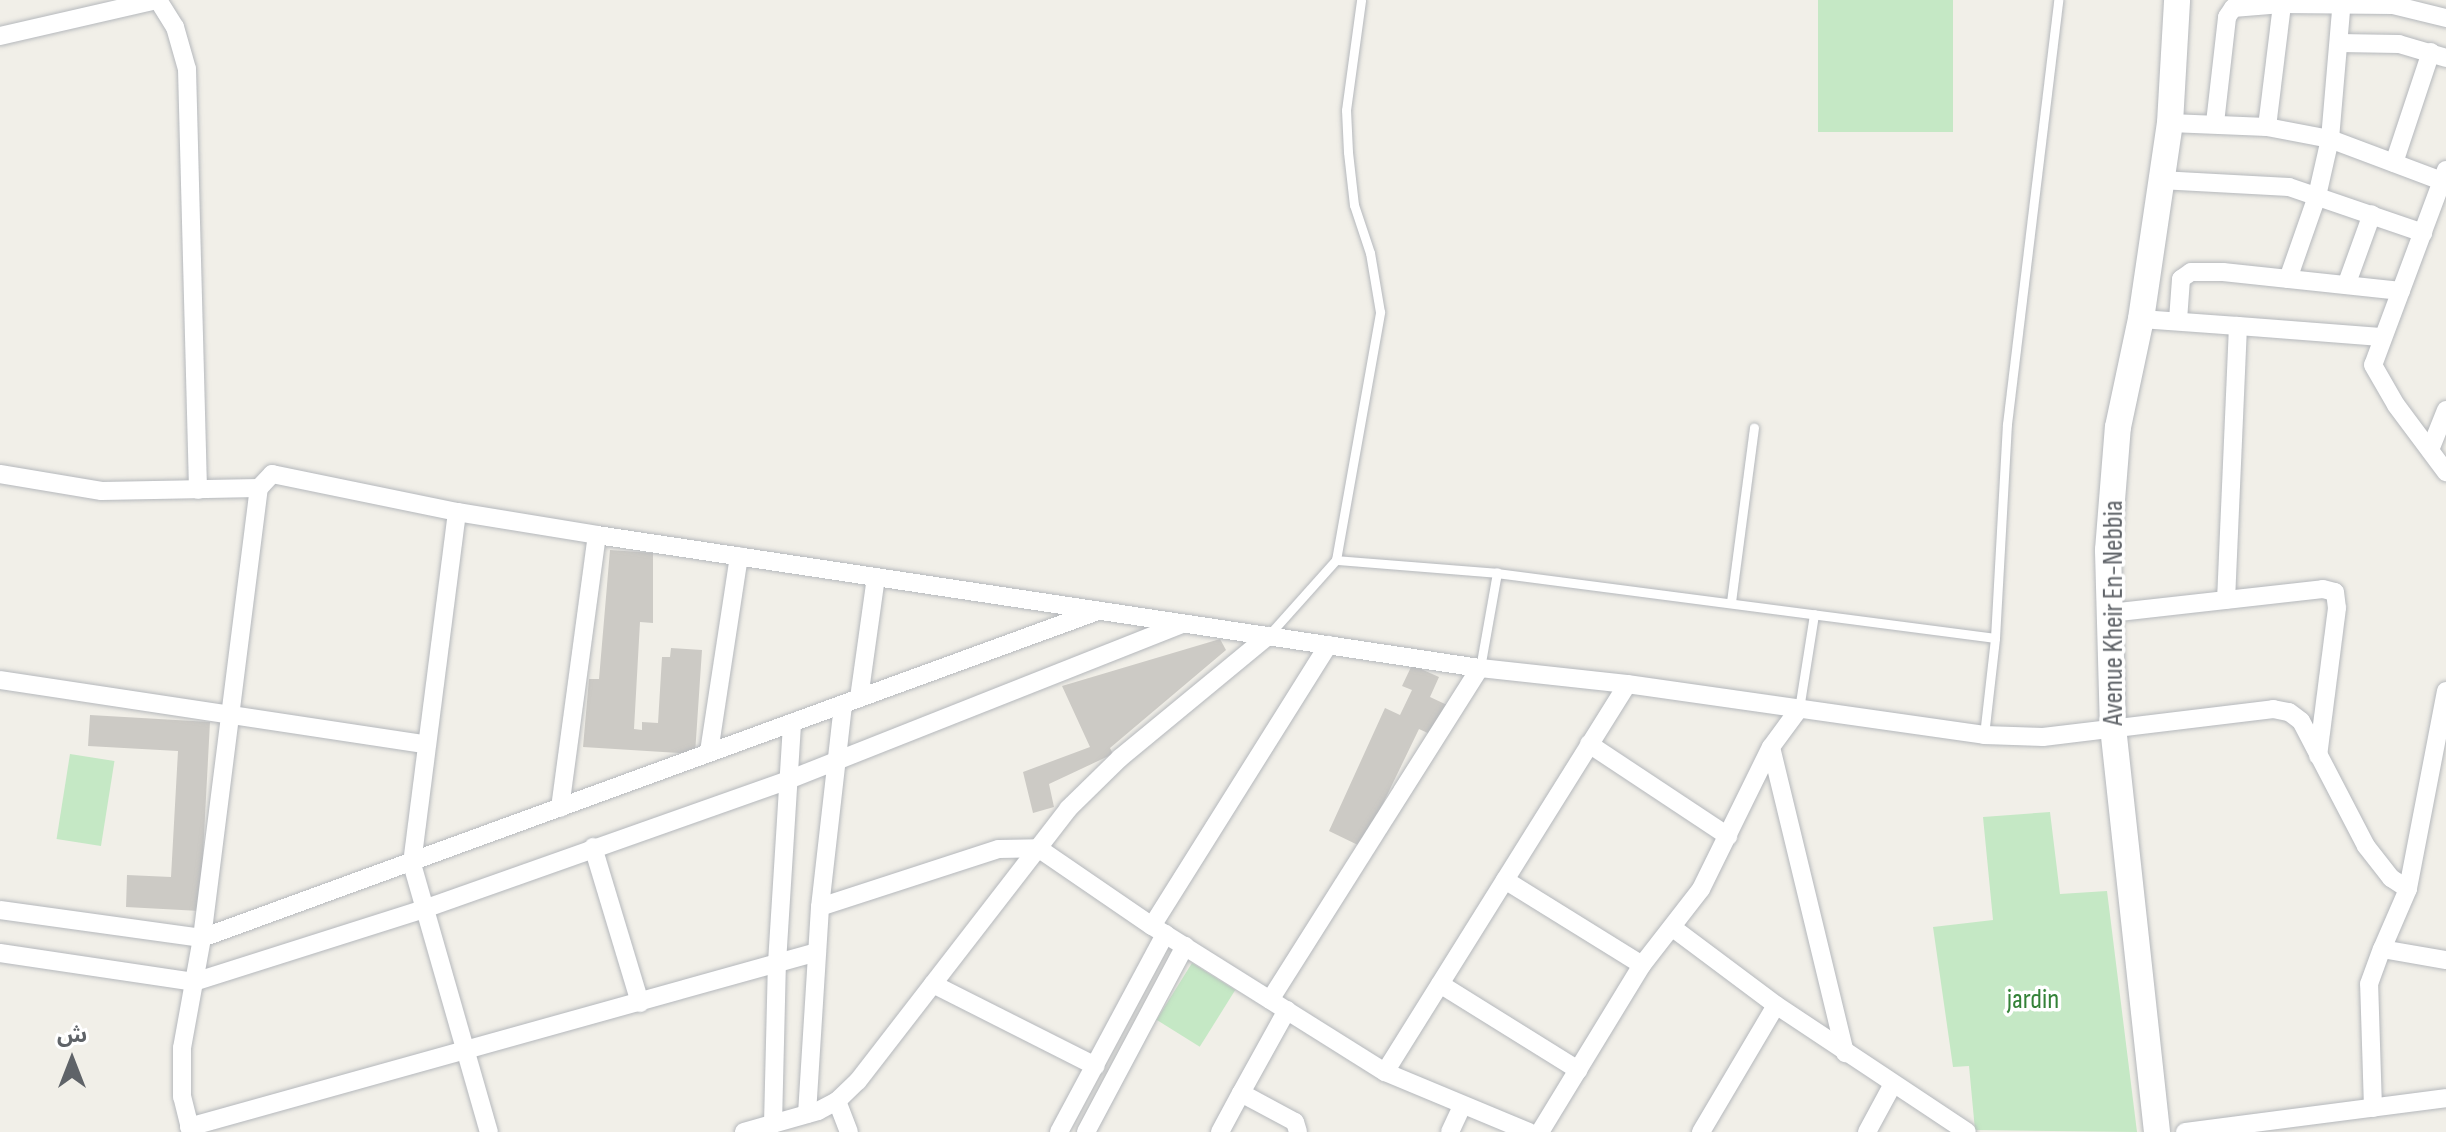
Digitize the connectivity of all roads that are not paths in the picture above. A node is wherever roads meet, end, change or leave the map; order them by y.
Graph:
1 (157, 0) edge
2 (1361, 0) edge
3 (2058, 0) edge
4 (2177, 0) edge
5 (2342, 2) edge
6 (2282, 4) junction
7 (2446, 18) edge
8 (0, 36) edge
9 (2339, 43) junction
10 (2439, 55) edge
11 (2170, 123) junction
12 (2215, 123) junction
13 (2267, 127) junction
14 (2330, 139) junction
15 (2394, 163) junction
16 (2444, 175) edge
17 (2160, 180) junction
18 (2317, 196) junction
19 (2372, 214) junction
20 (2423, 233) junction
21 (2288, 279) junction
22 (2347, 283) junction
23 (2401, 291) junction
24 (2141, 319) junction
25 (2178, 320) junction
26 (2238, 326) junction
27 (2382, 337) junction
28 (2446, 410) edge
29 (1754, 428) dead end
30 (2430, 450) junction
31 (2446, 472) edge
32 (0, 474) edge
33 (259, 488) junction
34 (198, 490) junction
35 (457, 512) junction
36 (597, 535) junction
37 (739, 556) junction
38 (1336, 560) junction
39 (1497, 573) junction
40 (876, 577) junction
41 (2226, 600) junction
42 (1731, 602) junction
43 (1100, 611) junction
44 (2110, 613) junction
45 (1814, 614) junction
46 (1183, 624) junction
47 (1268, 636) junction
48 (1995, 638) junction
49 (1328, 645) junction
50 (1480, 668) junction
51 (0, 680) edge
52 (1627, 684) junction
53 (2446, 691) edge
54 (851, 702) junction
55 (1799, 709) junction
56 (230, 715) junction
57 (792, 724) junction
58 (2113, 730) junction
59 (1984, 735) junction
60 (2441, 741) edge
61 (425, 744) junction
62 (1589, 744) junction
63 (1771, 747) junction
64 (709, 752) junction
65 (2318, 756) junction
66 (836, 762) junction
67 (788, 780) junction
68 (560, 808) junction
69 (1728, 836) junction
70 (593, 847) junction
71 (1038, 848) junction
72 (412, 864) junction
73 (1505, 880) junction
74 (2408, 889) junction
75 (820, 907) junction
76 (424, 909) junction
77 (0, 910) edge
78 (1673, 928) junction
79 (1159, 930) junction
80 (202, 938) junction
81 (1185, 946) junction
82 (2382, 949) junction
83 (817, 952) junction
84 (0, 953) edge
85 (2446, 960) edge
86 (777, 963) junction
87 (1642, 965) junction
88 (194, 982) junction
89 (933, 984) junction
90 (1440, 984) junction
91 (1270, 1000) junction
92 (640, 1003) junction
93 (1776, 1005) junction
94 (1287, 1010) junction
95 (1120, 1018) junction
96 (1140, 1030) junction
97 (466, 1052) junction
98 (1845, 1053) junction
99 (1095, 1066) junction
100 (1578, 1070) junction
101 (1385, 1072) junction
102 (1893, 1084) junction
103 (1241, 1093) junction
104 (2446, 1098) edge
105 (837, 1101) junction
106 (1462, 1106) junction
107 (2373, 1108) junction
108 (807, 1114) junction
109 (1069, 1114) junction
110 (773, 1124) junction
111 (190, 1130) edge
112 (1092, 1130) edge
113 (489, 1132) edge
114 (744, 1132) edge
115 (849, 1132) edge
116 (1059, 1132) edge
117 (1220, 1132) edge
118 (1298, 1132) edge
119 (1450, 1132) edge
120 (1529, 1132) edge
121 (1540, 1132) edge
122 (1701, 1132) edge
123 (1867, 1132) edge
124 (1967, 1132) edge
125 (2157, 1132) edge
126 (2185, 1132) edge

1 - 8 street
1 - 34 street
2 - 38 lane
3 - 48 lane
4 - 11 main road, Avenue Kheir En-Nebbia
5 - 6 street
5 - 7 street
5 - 9 street
6 - 12 street
6 - 13 street
9 - 10 street
9 - 14 street
10 - 15 street
11 - 12 street
11 - 17 main road, Avenue Kheir En-Nebbia
12 - 13 street
13 - 14 street
14 - 15 street
14 - 18 street
15 - 16 street
16 - 20 street
17 - 18 street
17 - 24 main road, Avenue Kheir En-Nebbia
18 - 19 street
18 - 21 street
19 - 20 street
19 - 22 street
20 - 23 street
21 - 22 street
21 - 25 street
22 - 23 street
23 - 27 street
24 - 25 street
24 - 44 main road, Avenue Kheir En-Nebbia
25 - 26 street
26 - 27 street
26 - 41 street
27 - 30 street
28 - 30 street
29 - 42 lane
30 - 31 street
32 - 34 street
33 - 34 street
33 - 35 street
33 - 56 street
35 - 36 street
35 - 61 street
36 - 37 street
36 - 68 street
37 - 40 street
37 - 64 street
38 - 39 lane
38 - 47 lane
39 - 42 lane
39 - 50 lane
40 - 43 street
40 - 54 street
41 - 44 street
41 - 65 street
42 - 45 lane
43 - 46 street
43 - 54 street
44 - 58 main road, Avenue Kheir En-Nebbia
45 - 48 lane
45 - 55 lane
46 - 47 street
46 - 66 street
47 - 49 street
47 - 71 street
48 - 59 lane
49 - 50 street
49 - 79 street
50 - 52 street
50 - 91 street
51 - 56 street
52 - 55 street
52 - 62 street
53 - 60 street
54 - 57 street
54 - 66 street
55 - 59 street
55 - 63 street
56 - 61 street
56 - 80 street
57 - 64 street
57 - 67 street
58 - 59 street
58 - 65 street
58 - 125 main road, Avenue Kheir En-Nebbia
60 - 74 street
61 - 72 street
62 - 69 street
62 - 73 street
63 - 69 street
63 - 98 street
64 - 68 street
65 - 74 street
66 - 67 street
66 - 75 street
67 - 70 street
67 - 86 street
68 - 72 street
69 - 78 street
70 - 76 street
70 - 92 street
71 - 75 street
71 - 79 street
71 - 89 street
72 - 76 street
72 - 80 street
73 - 87 street
73 - 90 street
74 - 82 street
75 - 83 street
76 - 88 street
76 - 97 street
77 - 80 street
78 - 87 street
78 - 93 street
79 - 81 street
79 - 95 street
80 - 88 street
81 - 91 street
81 - 96 street
82 - 85 street
82 - 107 street
83 - 86 street
83 - 108 street
84 - 88 street
86 - 92 street
86 - 110 street
87 - 100 street
88 - 111 street
89 - 99 street
89 - 105 street
90 - 100 street
90 - 101 street
91 - 94 street
92 - 97 street
93 - 98 street
93 - 122 street
94 - 101 street
94 - 103 street
95 - 96 street
95 - 99 street
96 - 112 street
97 - 111 street
97 - 113 street
98 - 102 street
99 - 109 street
100 - 121 street
101 - 106 street
102 - 123 street
102 - 124 street
103 - 117 street
103 - 118 street
104 - 107 street
105 - 108 street
105 - 115 street
106 - 119 street
106 - 120 street
107 - 126 street
108 - 110 street
109 - 112 street
109 - 116 street
110 - 114 street

